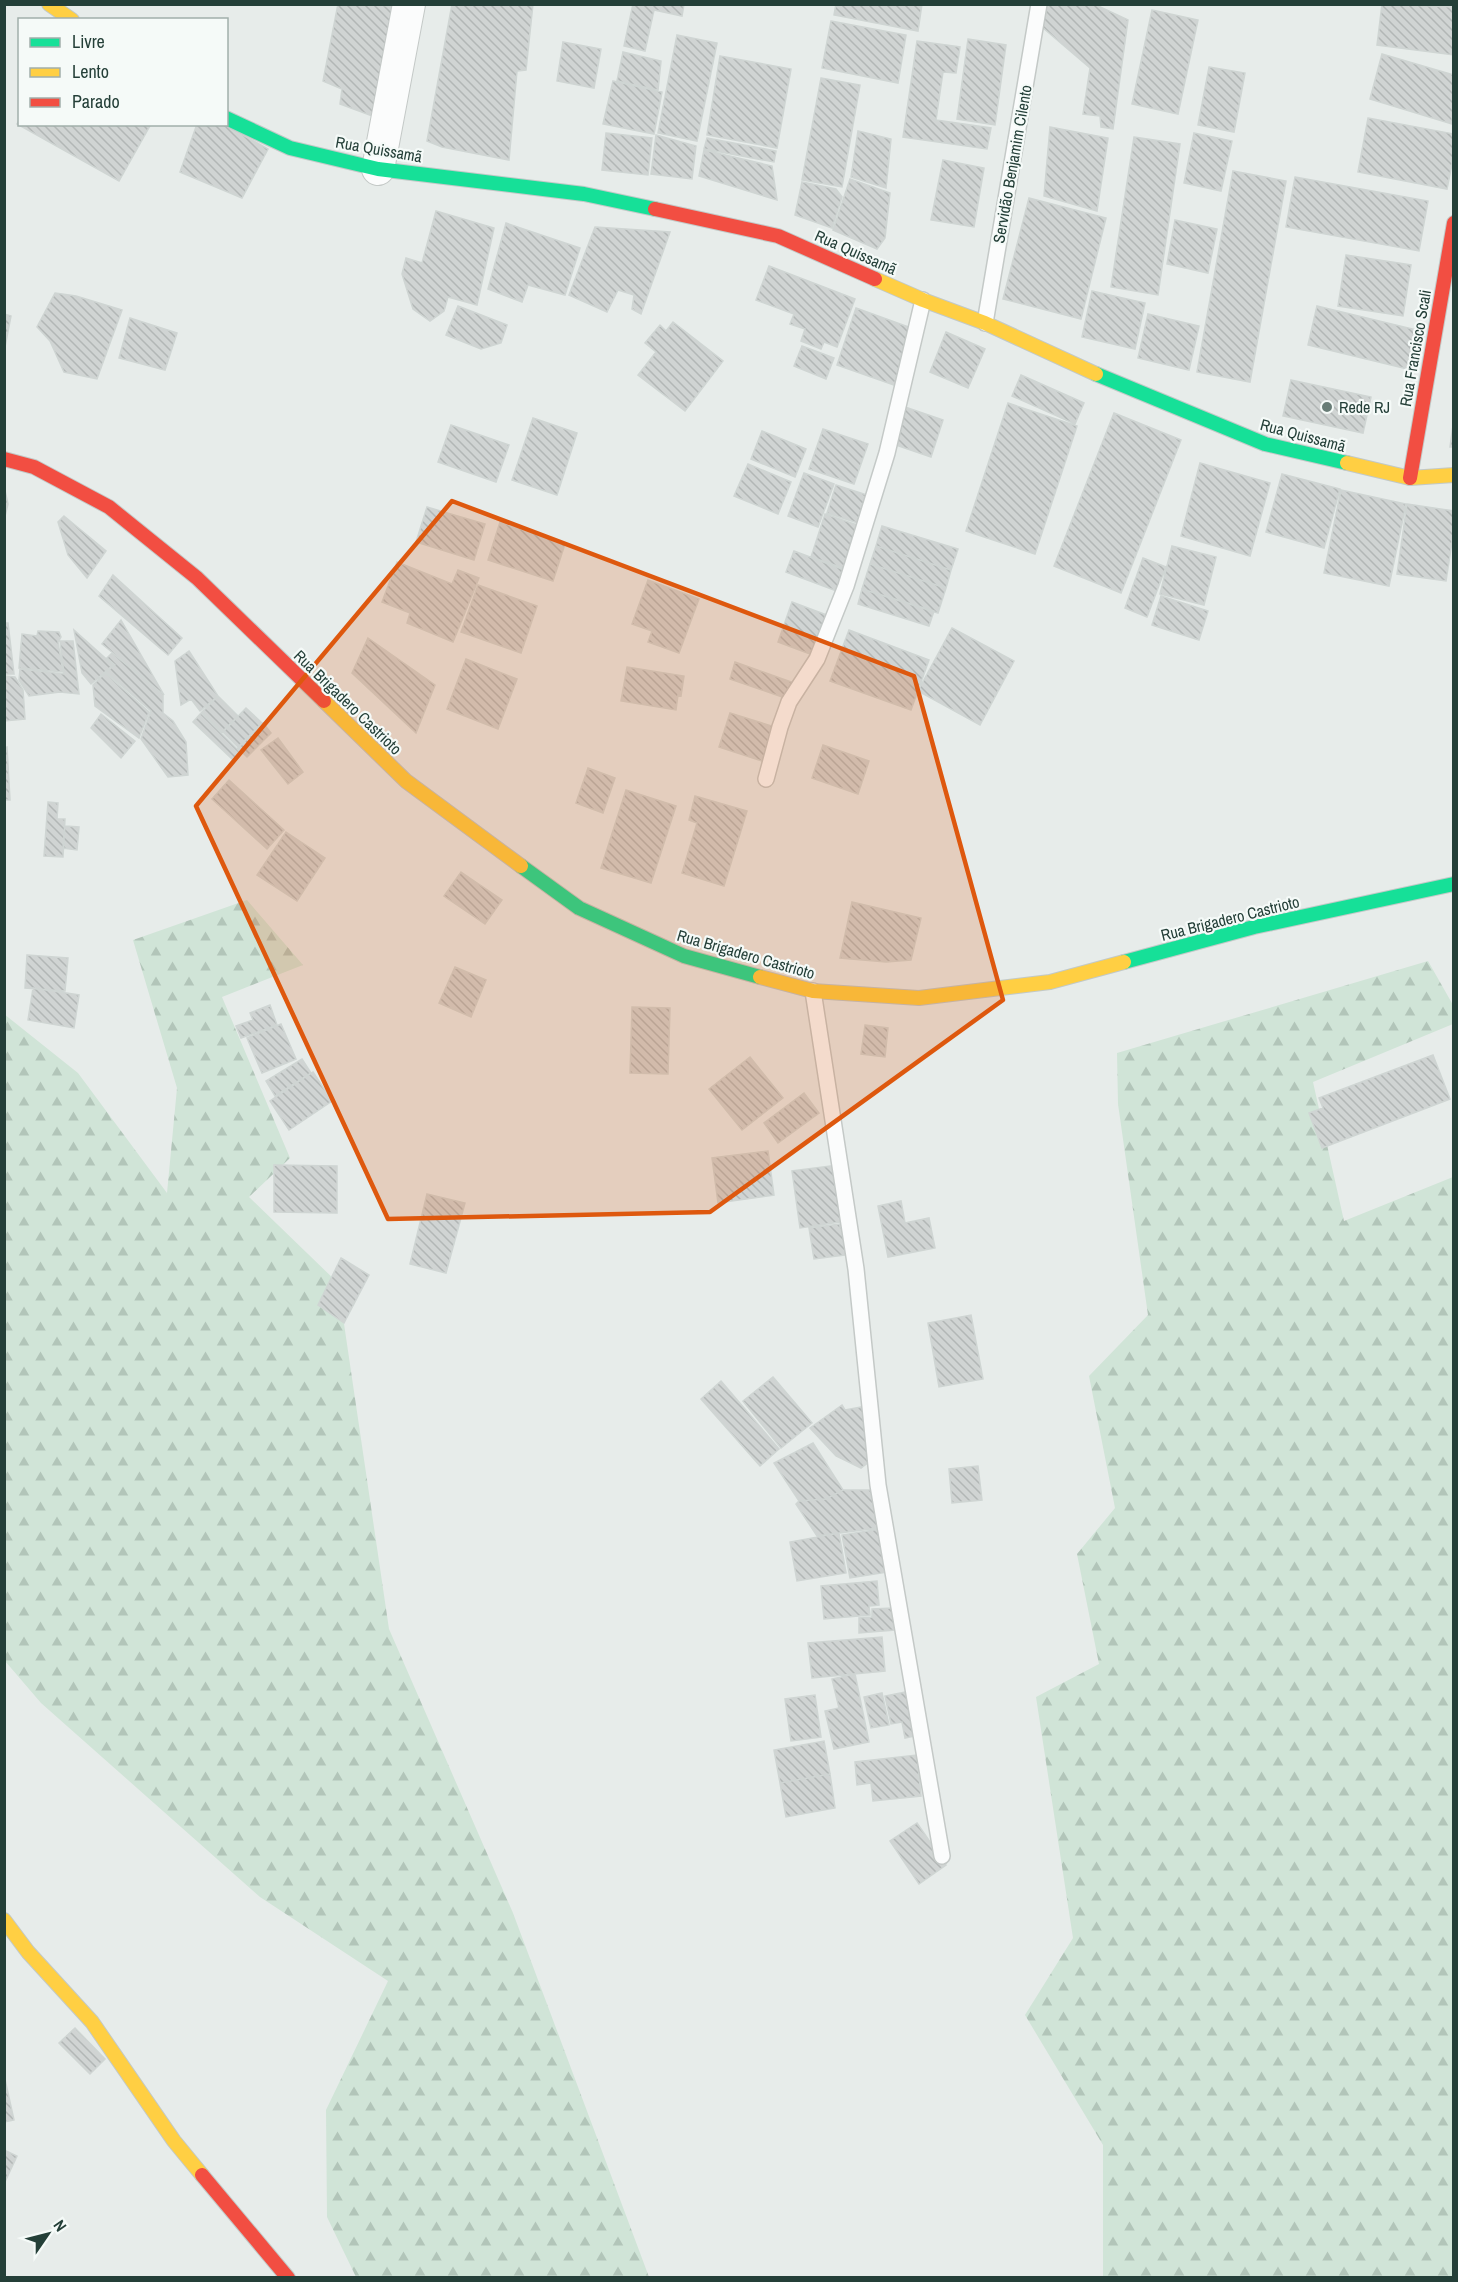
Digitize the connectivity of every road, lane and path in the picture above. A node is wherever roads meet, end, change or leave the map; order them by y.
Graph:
1 (49, 4) edge
2 (410, 4) edge
3 (1039, 4) edge
4 (69, 18) edge
5 (228, 119) edge
6 (378, 169) junction
7 (1454, 223) edge
8 (923, 300) junction
9 (986, 323) junction
10 (4, 459) edge
11 (1454, 475) edge
12 (1410, 478) junction
13 (766, 779) dead end
14 (1454, 884) edge
15 (813, 991) junction
16 (942, 1856) dead end
17 (4, 1920) edge
18 (288, 2277) edge

1 - 4 street
2 - 6 street
3 - 9 lane, Servidão Benjamim Cilento
5 - 6 street, Rua Quissamã
6 - 8 street, Rua Quissamã
7 - 12 street, Rua Francisco Scali
8 - 9 street, Rua Quissamã
8 - 13 lane
9 - 12 street, Rua Quissamã
10 - 15 street, Rua Brigadero Castrioto
11 - 12 street, Rua Quissamã
14 - 15 street, Rua Brigadero Castrioto
15 - 16 lane
17 - 18 street

